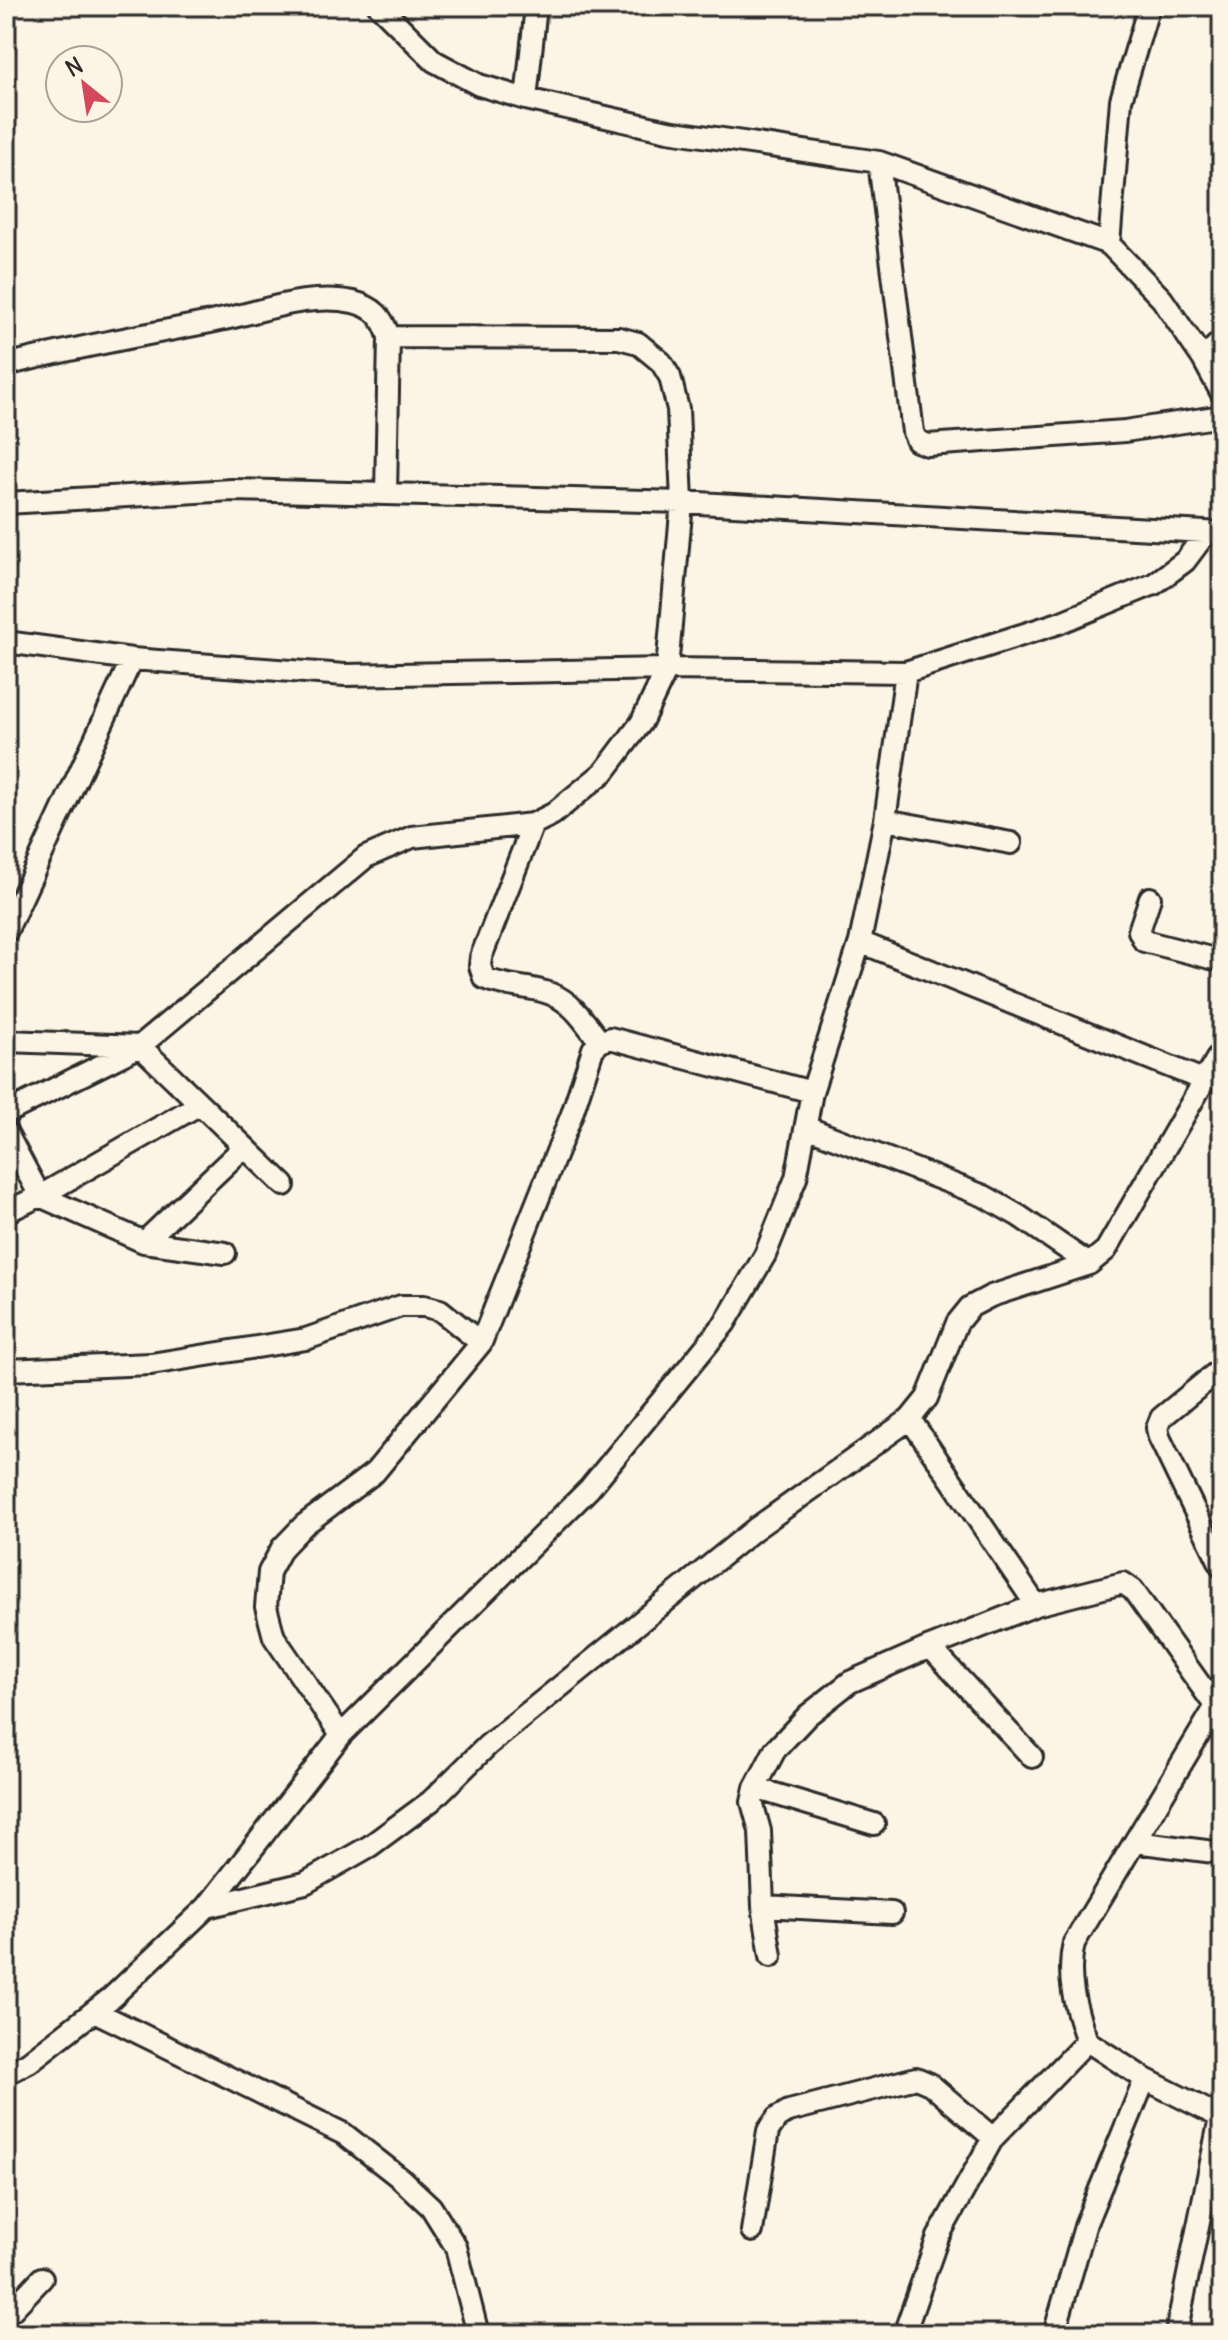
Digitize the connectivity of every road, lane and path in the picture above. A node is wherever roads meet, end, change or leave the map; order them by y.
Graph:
1 (379, 6) edge
2 (536, 6) edge
3 (1149, 6) edge
4 (526, 99) junction
5 (879, 162) junction
6 (1109, 244) junction
7 (389, 337) junction
8 (1222, 340) edge
9 (1203, 359) junction
10 (6, 365) edge
11 (1222, 394) edge
12 (1222, 416) edge
13 (386, 494) junction
14 (682, 502) junction
15 (6, 503) edge
16 (1214, 533) edge
17 (6, 642) edge
18 (132, 659) junction
19 (667, 669) junction
20 (906, 672) junction
21 (885, 820) junction
22 (533, 824) junction
23 (1011, 843) dead end
24 (1150, 898) dead end
25 (6, 932) edge
26 (860, 942) junction
27 (1222, 961) edge
28 (6, 1041) edge
29 (600, 1042) junction
30 (140, 1046) junction
31 (1222, 1050) edge
32 (1203, 1080) junction
33 (812, 1092) junction
34 (200, 1104) junction
35 (6, 1113) edge
36 (806, 1127) junction
37 (6, 1132) edge
38 (244, 1147) junction
39 (284, 1185) dead end
40 (40, 1196) junction
41 (6, 1212) edge
42 (144, 1242) junction
43 (225, 1253) dead end
44 (1089, 1264) junction
45 (481, 1343) junction
46 (1222, 1368) edge
47 (6, 1370) edge
48 (910, 1419) junction
49 (1222, 1567) edge
50 (1036, 1605) junction
51 (930, 1647) junction
52 (1219, 1701) edge
53 (341, 1735) junction
54 (1032, 1757) dead end
55 (755, 1788) junction
56 (874, 1824) dead end
57 (1135, 1842) junction
58 (1222, 1853) edge
59 (763, 1906) junction
60 (207, 1907) junction
61 (892, 1913) dead end
62 (771, 1956) dead end
63 (94, 2011) junction
64 (1087, 2041) junction
65 (6, 2074) edge
66 (1145, 2079) junction
67 (1221, 2118) edge
68 (993, 2138) junction
69 (752, 2231) dead end
70 (42, 2278) dead end
71 (6, 2316) edge
72 (478, 2334) edge
73 (904, 2334) edge
74 (1054, 2334) edge
75 (1176, 2334) edge

1 - 4 street
2 - 4 street
3 - 6 street
4 - 5 street
5 - 6 street
5 - 12 street
6 - 9 street
7 - 10 street
7 - 13 street
7 - 14 street
8 - 9 street
9 - 11 street
13 - 14 street
13 - 15 street
14 - 16 street
14 - 19 street
16 - 20 street
17 - 18 street
18 - 19 street
18 - 25 street
19 - 20 street
19 - 22 street
20 - 21 street
21 - 23 street
21 - 26 street
22 - 29 street
22 - 30 street
24 - 27 street
26 - 32 street
26 - 33 street
28 - 30 street
29 - 33 street
29 - 45 street
30 - 34 street
30 - 35 street
31 - 32 street
32 - 44 street
33 - 36 street
34 - 38 street
34 - 40 street
36 - 44 street
36 - 53 street
37 - 40 street
38 - 39 street
38 - 42 street
40 - 41 street
40 - 42 street
42 - 43 street
44 - 48 street
45 - 47 street
45 - 53 street
46 - 49 street
48 - 50 street
48 - 60 street
50 - 51 street
50 - 52 street
51 - 54 street
51 - 55 street
52 - 57 street
53 - 60 street
55 - 56 street
55 - 59 street
57 - 58 street
57 - 64 street
59 - 61 street
59 - 62 street
60 - 63 street
63 - 65 street
63 - 72 street
64 - 66 street
64 - 68 street
66 - 67 street
66 - 74 street
67 - 75 street
68 - 69 street
68 - 73 street
70 - 71 street

